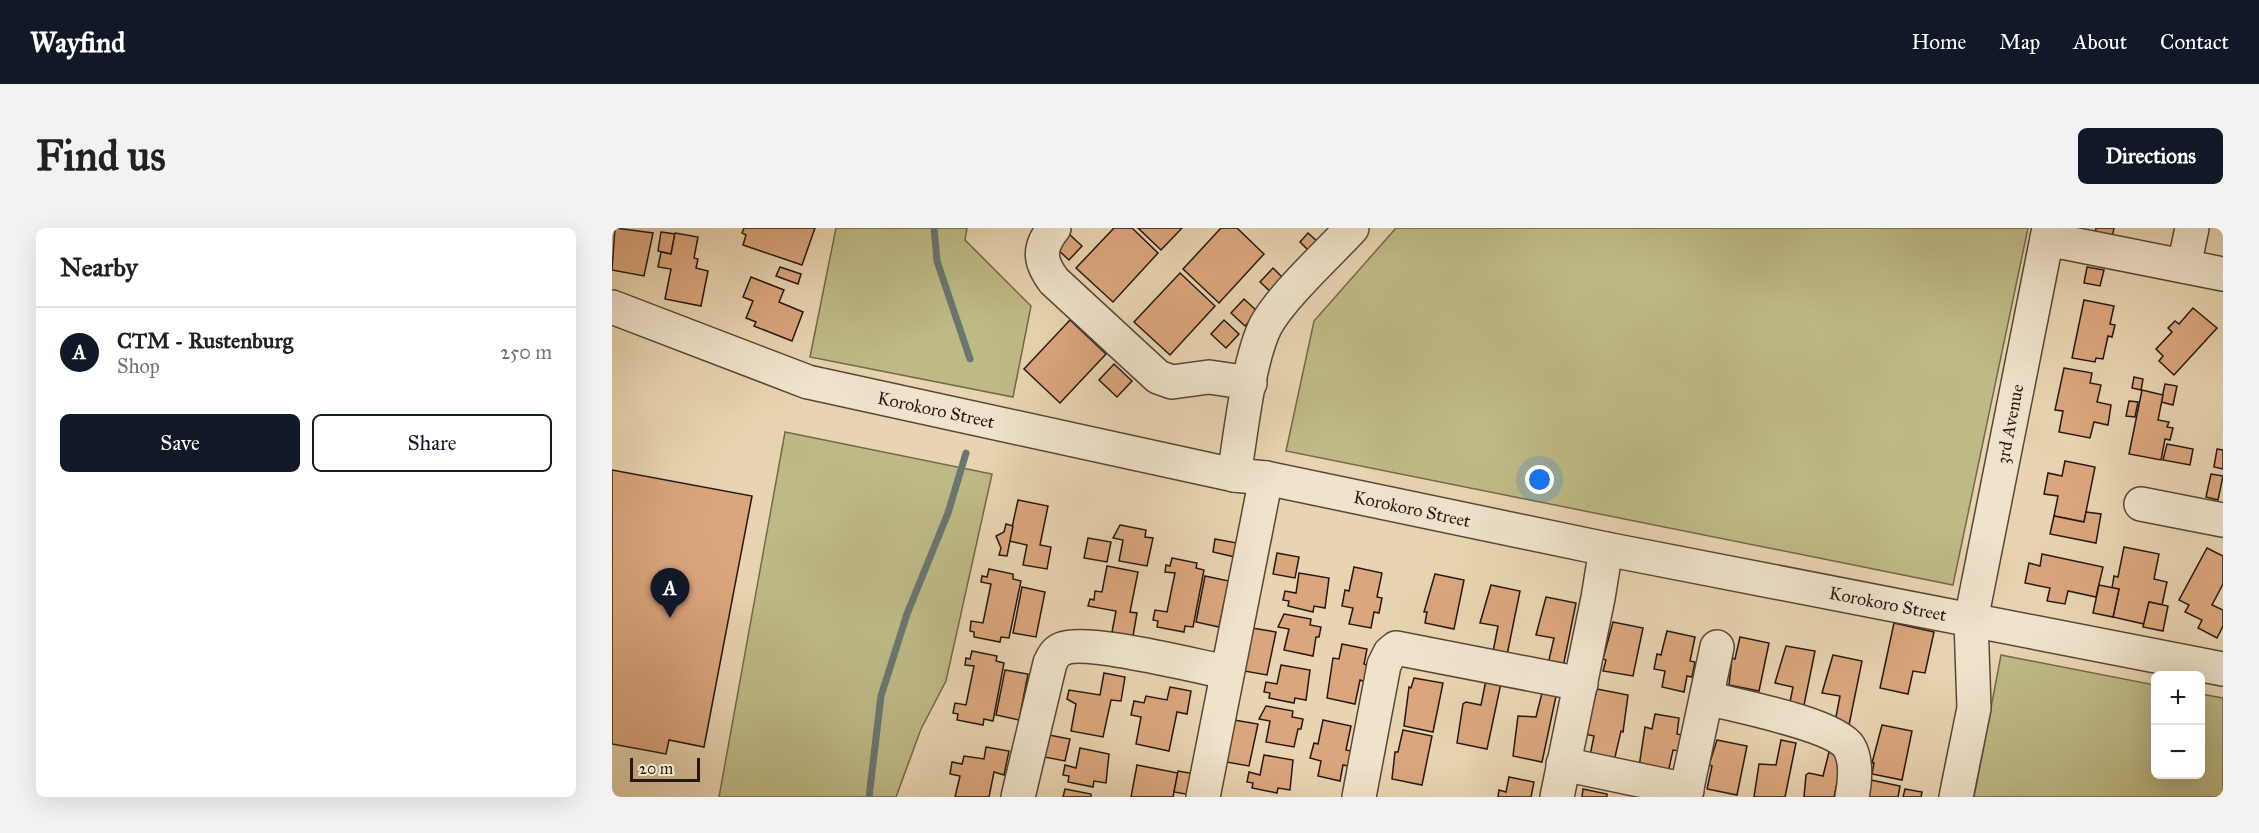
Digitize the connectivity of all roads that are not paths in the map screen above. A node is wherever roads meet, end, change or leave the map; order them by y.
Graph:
1 (1054, 228) edge
2 (1352, 228) edge
3 (2192, 228) edge
4 (2048, 234) edge
5 (2184, 266) junction
6 (2223, 274) edge
7 (616, 317) edge
8 (1250, 383) junction
9 (1250, 476) junction
10 (2141, 504) dead end
11 (2223, 520) edge
12 (1606, 549) junction
13 (1971, 620) junction
14 (1717, 647) dead end
15 (2223, 669) edge
16 (1226, 672) junction
17 (1581, 684) junction
18 (1707, 698) junction
19 (1563, 764) junction
20 (1686, 794) edge
21 (1018, 797) edge
22 (1203, 797) edge
23 (1359, 797) edge
24 (1557, 797) edge
25 (1852, 797) edge
26 (1956, 797) edge

1 - 8 street
2 - 8 street
3 - 5 street
4 - 5 street
4 - 13 street, 3rd Avenue
5 - 6 street
7 - 9 street, Korokoro Street
8 - 9 street
9 - 12 street, Korokoro Street
9 - 16 street
10 - 11 street
12 - 13 street, Korokoro Street
12 - 17 street
13 - 15 street, Korokoro Street
13 - 26 street, 3rd Avenue
14 - 18 street
16 - 21 street
16 - 22 street
17 - 19 street
17 - 23 street
18 - 20 street
18 - 25 street
19 - 20 street
19 - 24 street

